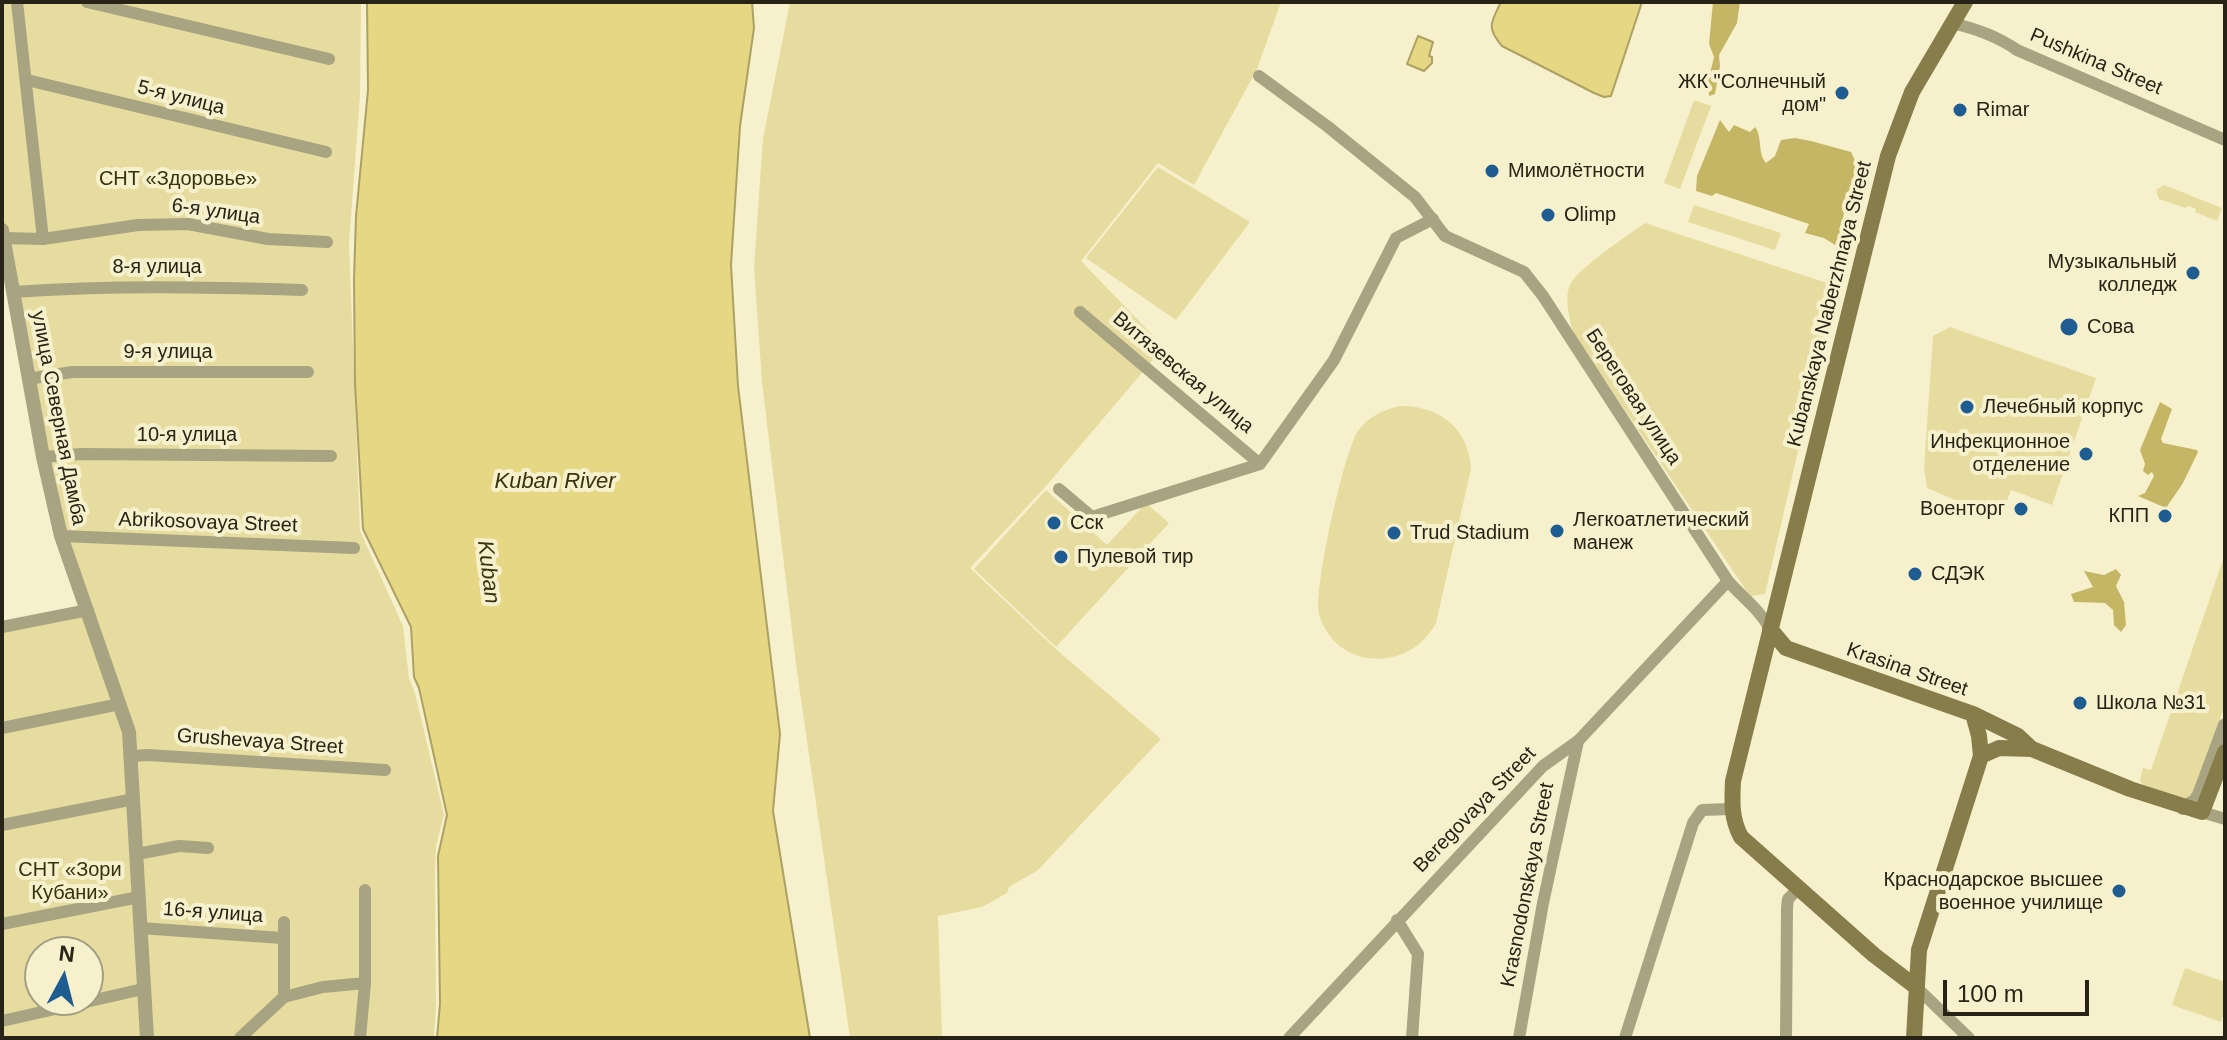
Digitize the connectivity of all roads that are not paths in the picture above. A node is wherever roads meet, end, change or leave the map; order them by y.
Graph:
1 (17, 2) edge
2 (87, 2) edge
3 (1965, 2) edge
4 (1951, 23) junction
5 (329, 59) dead end
6 (1259, 76) dead end
7 (27, 80) junction
8 (2225, 140) edge
9 (326, 152) dead end
10 (1433, 219) junction
11 (3, 234) edge
12 (43, 239) junction
13 (327, 242) dead end
14 (5, 264) edge
15 (302, 290) dead end
16 (13, 292) junction
17 (1080, 312) dead end
18 (308, 372) dead end
19 (28, 379) junction
20 (331, 456) dead end
21 (43, 457) junction
22 (1260, 464) junction
23 (1059, 489) dead end
24 (61, 536) junction
25 (354, 548) dead end
26 (1728, 581) junction
27 (88, 610) junction
28 (2, 627) edge
29 (1770, 629) junction
30 (120, 704) junction
31 (1973, 714) junction
32 (2225, 725) edge
33 (2, 728) edge
34 (1578, 741) junction
35 (2032, 749) junction
36 (2225, 752) edge
37 (132, 756) junction
38 (1981, 756) junction
39 (385, 770) dead end
40 (134, 799) junction
41 (2183, 808) junction
42 (1731, 809) junction
43 (2202, 812) junction
44 (2225, 819) edge
45 (2, 825) edge
46 (208, 848) dead end
47 (137, 854) junction
48 (1799, 888) junction
49 (365, 890) dead end
50 (139, 897) junction
51 (1397, 920) junction
52 (284, 922) dead end
53 (2, 924) edge
54 (140, 928) junction
55 (282, 938) junction
56 (1919, 950) junction
57 (1874, 955) junction
58 (365, 983) junction
59 (1916, 987) junction
60 (143, 989) junction
61 (284, 997) junction
62 (2, 1021) edge
63 (147, 1038) edge
64 (240, 1038) edge
65 (360, 1038) edge
66 (1289, 1038) edge
67 (1412, 1038) edge
68 (1519, 1038) edge
69 (1625, 1038) edge
70 (1786, 1038) edge
71 (1914, 1038) edge
72 (1969, 1038) edge

1 - 7 street
2 - 5 street
3 - 4 main road, Kubanskaya Naberzhnaya Street
4 - 8 street, Pushkina Street
4 - 29 main road, Kubanskaya Naberzhnaya Street
6 - 10 street, Береговая улица
7 - 9 street, 5-я улица
7 - 12 street
10 - 22 street
10 - 26 street, Береговая улица
11 - 12 street, 6-я улица
11 - 14 street, улица Северная Дамба
12 - 13 street, 6-я улица
14 - 16 street, улица Северная Дамба
15 - 16 street, 8-я улица
16 - 19 street, улица Северная Дамба
17 - 22 street, Витязевская улица
18 - 19 street, 9-я улица
19 - 21 street, улица Северная Дамба
20 - 21 street, 10-я улица
21 - 24 street, улица Северная Дамба
22 - 23 street
24 - 25 street, Abrikosovaya Street
24 - 27 street, улица Северная Дамба
26 - 29 street, Береговая улица
26 - 34 street, Beregovaya Street
27 - 28 street
27 - 30 street, улица Северная Дамба
29 - 31 main road, Krasina Street
29 - 42 main road, Kubanskaya Naberzhnaya Street
30 - 33 street
30 - 37 street, улица Северная Дамба
31 - 35 main road, Krasina Street
31 - 38 main road
32 - 41 street
34 - 51 street, Beregovaya Street
34 - 68 street, Krasnodonskaya Street
35 - 38 main road, Krasina Street
35 - 41 main road, Krasina Street
36 - 43 main road
37 - 39 street, Grushevaya Street
37 - 40 street, улица Северная Дамба
38 - 56 main road
40 - 45 street
40 - 47 street, улица Северная Дамба
41 - 43 main road, Krasina Street
42 - 48 main road
42 - 69 street
43 - 44 street, Krasina Street
46 - 47 street
47 - 50 street, улица Северная Дамба
48 - 57 main road
48 - 70 street
49 - 58 street
50 - 53 street
50 - 54 street, улица Северная Дамба
51 - 66 street, Beregovaya Street
51 - 67 street
52 - 55 street
54 - 55 street, 16-я улица
54 - 60 street, улица Северная Дамба
55 - 61 street
56 - 57 main road
56 - 59 main road
57 - 59 main road
58 - 61 street
58 - 65 street
59 - 71 main road
59 - 72 street
60 - 62 street
60 - 63 street, улица Северная Дамба
61 - 64 street

